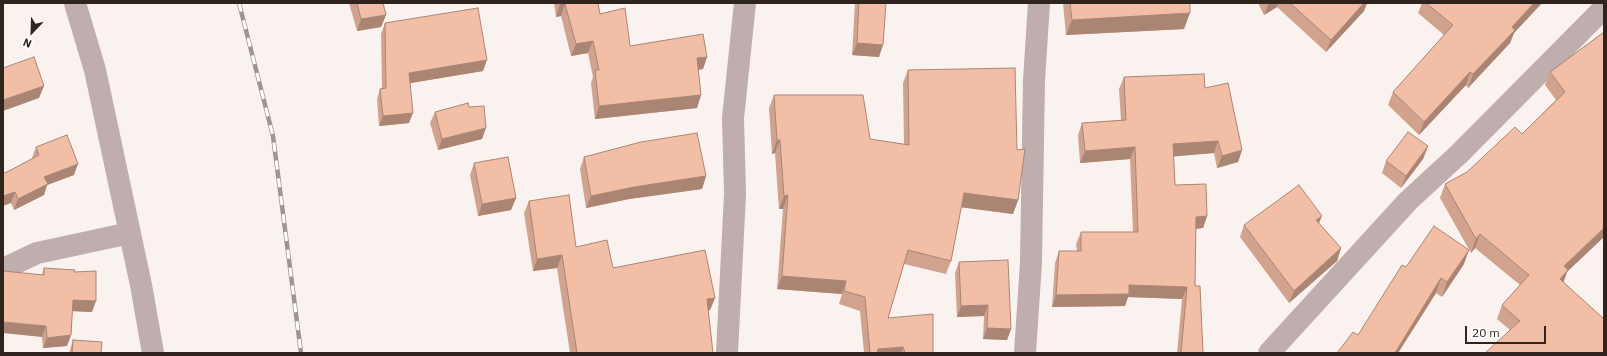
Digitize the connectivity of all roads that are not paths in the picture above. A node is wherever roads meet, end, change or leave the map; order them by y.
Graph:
1 (75, 3) edge
2 (745, 3) edge
3 (1039, 3) edge
4 (1604, 8) edge
5 (130, 233) junction
6 (3, 269) edge
7 (153, 353) edge
8 (727, 353) edge
9 (1025, 353) edge
10 (1269, 353) edge

1 - 5 street
2 - 8 street
3 - 9 street
4 - 10 street
5 - 6 street
5 - 7 street

